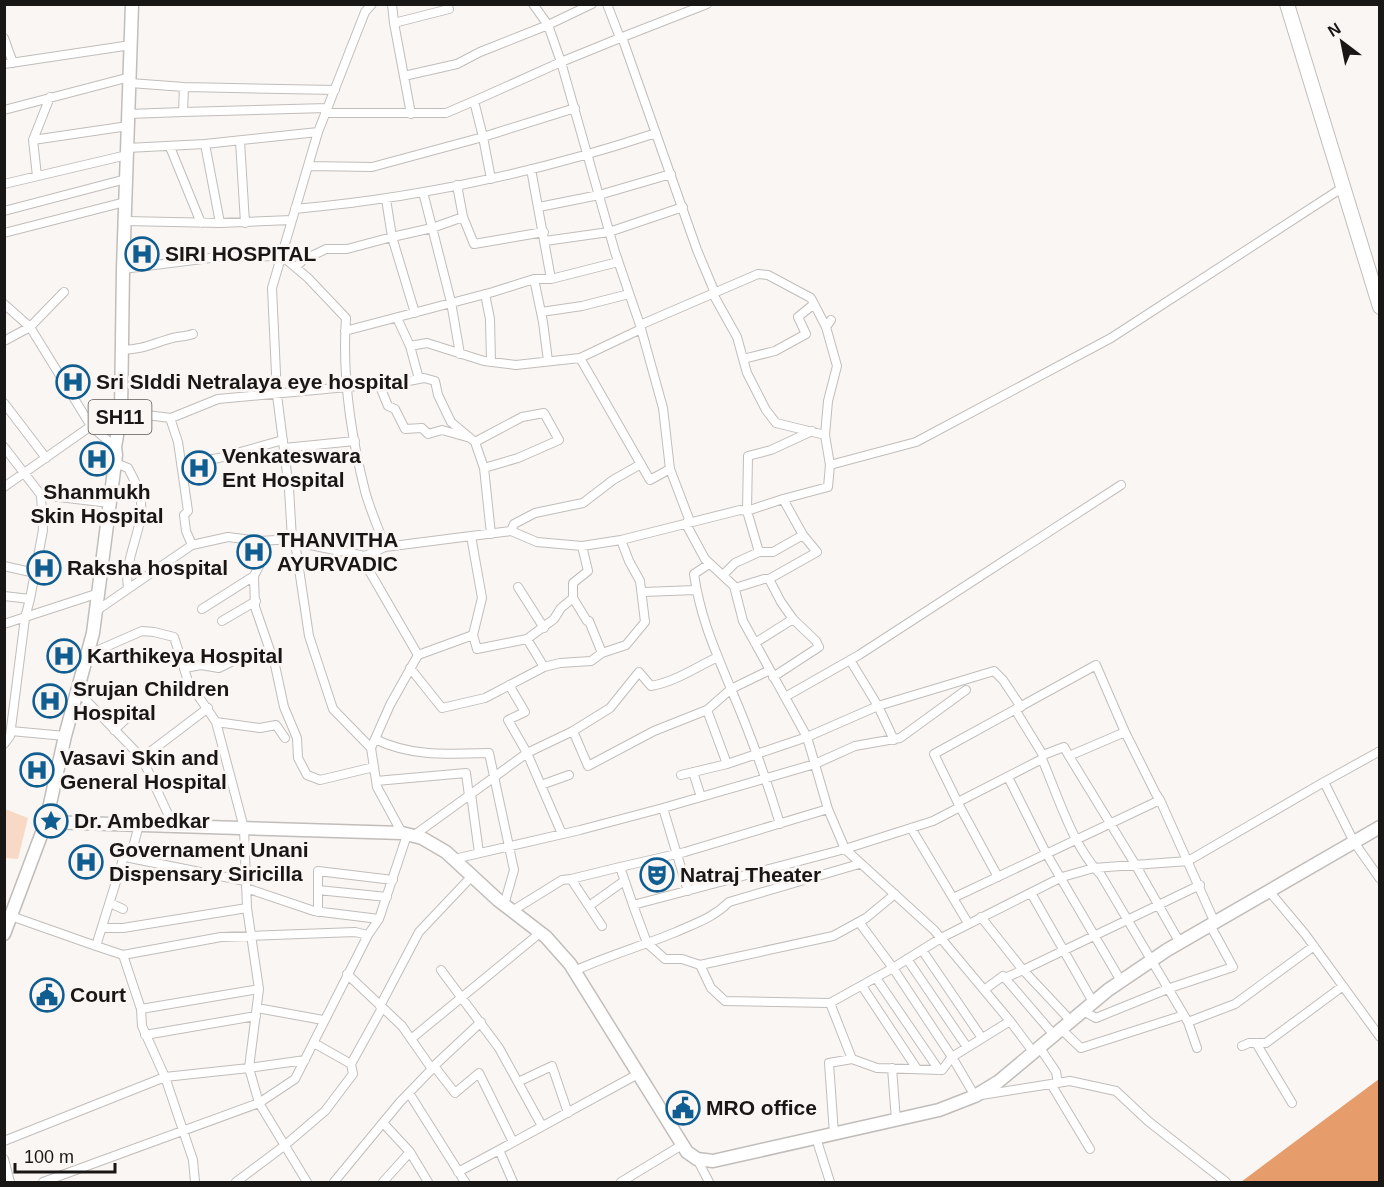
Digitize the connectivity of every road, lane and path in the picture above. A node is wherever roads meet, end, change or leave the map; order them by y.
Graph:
1 (132, 4) edge
2 (372, 4) edge
3 (392, 4) edge
4 (532, 4) edge
5 (592, 4) edge
6 (607, 4) edge
7 (707, 4) edge
8 (1287, 4) edge
9 (449, 9) dead end
10 (394, 24) junction
11 (548, 25) junction
12 (4, 38) edge
13 (620, 38) junction
14 (131, 45) junction
15 (561, 62) junction
16 (9, 63) edge
17 (404, 76) junction
18 (130, 80) junction
19 (184, 87) junction
20 (335, 90) junction
21 (50, 97) junction
22 (474, 101) junction
23 (575, 108) junction
24 (4, 110) edge
25 (326, 111) junction
26 (183, 112) junction
27 (411, 114) junction
28 (128, 120) junction
29 (318, 132) junction
30 (656, 133) junction
31 (483, 137) junction
32 (33, 140) junction
33 (240, 141) junction
34 (205, 144) junction
35 (170, 147) junction
36 (127, 151) junction
37 (588, 155) junction
38 (308, 166) junction
39 (531, 169) junction
40 (671, 174) junction
41 (37, 176) junction
42 (490, 178) junction
43 (126, 179) junction
44 (4, 184) edge
45 (457, 185) junction
46 (1342, 188) junction
47 (423, 192) junction
48 (599, 195) junction
49 (386, 198) junction
50 (125, 202) junction
51 (539, 207) junction
52 (683, 207) junction
53 (295, 209) junction
54 (4, 211) edge
55 (463, 217) junction
56 (292, 220) junction
57 (125, 221) junction
58 (201, 223) junction
59 (220, 223) junction
60 (244, 223) junction
61 (432, 228) junction
62 (543, 232) junction
63 (609, 232) junction
64 (4, 233) edge
65 (392, 237) junction
66 (545, 241) junction
67 (282, 256) junction
68 (618, 262) junction
69 (296, 267) junction
70 (123, 269) junction
71 (534, 279) junction
72 (551, 279) junction
73 (63, 292) dead end
74 (485, 294) junction
75 (629, 294) junction
76 (714, 294) junction
77 (451, 302) junction
78 (4, 304) edge
79 (814, 304) junction
80 (1380, 308) edge
81 (541, 312) junction
82 (415, 313) junction
83 (397, 318) junction
84 (30, 327) junction
85 (640, 327) junction
86 (345, 331) junction
87 (193, 334) dead end
88 (4, 341) edge
89 (410, 346) junction
90 (122, 350) junction
91 (460, 354) junction
92 (580, 358) junction
93 (743, 360) junction
94 (548, 361) junction
95 (491, 362) junction
96 (419, 379) junction
97 (379, 384) junction
98 (348, 387) junction
99 (277, 395) junction
100 (4, 403) edge
101 (121, 411) junction
102 (170, 418) junction
103 (91, 426) junction
104 (812, 431) junction
105 (825, 435) junction
106 (473, 440) junction
107 (355, 441) junction
108 (284, 444) junction
109 (4, 447) edge
110 (115, 447) junction
111 (46, 458) junction
112 (115, 463) junction
113 (181, 464) junction
114 (641, 464) junction
115 (830, 465) junction
116 (484, 468) junction
117 (670, 469) junction
118 (24, 473) junction
119 (1120, 485) dead end
120 (4, 487) edge
121 (41, 495) junction
122 (783, 499) junction
123 (111, 503) junction
124 (747, 511) junction
125 (686, 524) junction
126 (511, 531) junction
127 (491, 534) junction
128 (803, 535) junction
129 (471, 536) junction
130 (293, 540) junction
131 (621, 540) junction
132 (260, 541) junction
133 (192, 545) junction
134 (582, 546) junction
135 (385, 547) junction
136 (759, 552) junction
137 (360, 555) junction
138 (709, 564) junction
139 (4, 566) edge
140 (35, 573) junction
141 (723, 575) junction
142 (254, 576) junction
143 (769, 579) junction
144 (518, 587) dead end
145 (128, 588) junction
146 (735, 588) junction
147 (696, 590) junction
148 (643, 592) junction
149 (99, 593) junction
150 (4, 596) edge
151 (30, 598) junction
152 (573, 598) junction
153 (256, 601) junction
154 (202, 609) dead end
155 (96, 611) junction
156 (25, 618) junction
157 (793, 619) junction
158 (222, 621) dead end
159 (4, 624) edge
160 (544, 628) junction
161 (473, 635) junction
162 (527, 639) junction
163 (755, 643) junction
164 (269, 650) junction
165 (602, 653) junction
166 (87, 655) junction
167 (418, 655) junction
168 (718, 657) junction
169 (850, 660) junction
170 (544, 667) junction
171 (185, 668) junction
172 (410, 668) junction
173 (772, 674) junction
174 (509, 685) junction
175 (731, 688) junction
176 (966, 690) dead end
177 (77, 692) junction
178 (785, 697) junction
179 (878, 706) junction
180 (208, 708) junction
181 (1018, 709) junction
182 (707, 710) junction
183 (129, 716) dead end
184 (216, 722) junction
185 (11, 730) junction
186 (114, 730) junction
187 (573, 731) junction
188 (1125, 732) junction
189 (65, 736) junction
190 (807, 737) junction
191 (285, 738) dead end
192 (375, 739) junction
193 (894, 740) junction
194 (4, 744) edge
195 (371, 748) junction
196 (1380, 751) edge
197 (526, 753) junction
198 (757, 755) junction
199 (1069, 756) junction
200 (1043, 757) junction
201 (142, 758) junction
202 (727, 764) junction
203 (815, 764) junction
204 (374, 767) junction
205 (693, 772) junction
206 (570, 775) dead end
207 (681, 775) dead end
208 (496, 776) junction
209 (1008, 777) junction
210 (766, 778) junction
211 (376, 781) junction
212 (1324, 782) junction
213 (541, 785) junction
214 (470, 795) junction
215 (701, 797) junction
216 (1160, 800) junction
217 (959, 804) junction
218 (663, 808) junction
219 (828, 809) junction
220 (46, 822) junction
221 (780, 824) junction
222 (1109, 824) junction
223 (139, 825) junction
224 (174, 826) junction
225 (1380, 827) edge
226 (244, 828) junction
227 (911, 828) junction
228 (562, 834) junction
229 (408, 835) junction
230 (1076, 839) junction
231 (1354, 842) junction
232 (508, 846) junction
233 (845, 849) junction
234 (479, 853) junction
235 (1046, 853) junction
236 (677, 854) junction
237 (130, 858) junction
238 (454, 859) junction
239 (1188, 861) junction
240 (859, 864) junction
241 (1135, 864) junction
242 (620, 867) junction
243 (1094, 868) junction
244 (472, 876) junction
245 (998, 877) junction
246 (1062, 877) junction
247 (571, 879) junction
248 (1380, 879) edge
249 (393, 880) junction
250 (624, 881) junction
251 (245, 884) junction
252 (1200, 885) junction
253 (318, 890) junction
254 (688, 891) junction
255 (1269, 891) junction
256 (1031, 893) junction
257 (895, 894) junction
258 (387, 897) junction
259 (953, 898) junction
260 (110, 903) junction
261 (1158, 904) junction
262 (633, 905) junction
263 (589, 906) junction
264 (247, 908) junction
265 (508, 908) junction
266 (123, 909) dead end
267 (318, 912) junction
268 (11, 916) junction
269 (981, 917) junction
270 (379, 919) junction
271 (1128, 919) junction
272 (859, 922) junction
273 (969, 923) junction
274 (1213, 924) junction
275 (602, 926) dead end
276 (102, 928) junction
277 (540, 933) junction
278 (4, 934) edge
279 (368, 934) junction
280 (250, 935) junction
281 (1094, 936) junction
282 (941, 938) junction
283 (647, 943) junction
284 (1180, 943) junction
285 (96, 946) junction
286 (1314, 946) junction
287 (922, 950) junction
288 (1062, 951) junction
289 (123, 955) junction
290 (907, 959) junction
291 (1152, 960) junction
292 (700, 965) junction
293 (893, 968) junction
294 (441, 970) dead end
295 (574, 970) junction
296 (1023, 970) junction
297 (347, 974) junction
298 (876, 978) junction
299 (1005, 978) junction
300 (1121, 981) junction
301 (862, 986) junction
302 (1343, 986) junction
303 (1170, 988) junction
304 (259, 989) junction
305 (984, 990) junction
306 (462, 996) junction
307 (830, 1003) junction
308 (1088, 1006) junction
309 (381, 1007) junction
310 (141, 1009) junction
311 (256, 1012) junction
312 (1186, 1019) junction
313 (1380, 1019) edge
314 (323, 1020) junction
315 (1010, 1021) junction
316 (1071, 1021) junction
317 (481, 1022) junction
318 (1370, 1024) junction
319 (1058, 1032) junction
320 (145, 1035) junction
321 (1380, 1037) edge
322 (982, 1038) junction
323 (411, 1039) junction
324 (314, 1043) junction
325 (1256, 1043) junction
326 (1242, 1046) dead end
327 (967, 1047) junction
328 (1197, 1048) dead end
329 (1037, 1050) junction
330 (952, 1057) junction
331 (852, 1059) junction
332 (305, 1060) junction
333 (351, 1064) junction
334 (433, 1067) junction
335 (249, 1068) junction
336 (892, 1068) junction
337 (917, 1069) junction
338 (939, 1070) junction
339 (638, 1074) junction
340 (165, 1077) junction
341 (518, 1082) junction
342 (1055, 1083) junction
343 (409, 1093) junction
344 (975, 1096) junction
345 (259, 1103) junction
346 (1292, 1103) dead end
347 (568, 1113) junction
348 (896, 1120) junction
349 (384, 1124) junction
350 (542, 1126) junction
351 (183, 1131) junction
352 (834, 1134) junction
353 (816, 1138) junction
354 (4, 1141) edge
355 (513, 1142) junction
356 (682, 1145) junction
357 (285, 1146) junction
358 (1090, 1149) dead end
359 (499, 1150) junction
360 (410, 1152) junction
361 (697, 1159) junction
362 (5, 1162) edge
363 (458, 1172) junction
364 (10, 1182) edge
365 (43, 1182) edge
366 (195, 1182) edge
367 (236, 1182) edge
368 (307, 1182) edge
369 (334, 1182) edge
370 (383, 1182) edge
371 (428, 1182) edge
372 (465, 1182) edge
373 (513, 1182) edge
374 (621, 1182) edge
375 (709, 1182) edge
376 (830, 1182) edge
377 (1226, 1182) edge

1 - 14 main road, SH11
2 - 20 street
3 - 10 street
4 - 11 street
5 - 11 street
6 - 13 street
7 - 13 street
8 - 46 highway
9 - 10 street
10 - 17 street
11 - 15 street
11 - 17 street
12 - 16 street
13 - 15 street
13 - 30 street
14 - 16 street
14 - 18 main road, SH11
15 - 22 street
15 - 23 street
17 - 27 street
18 - 19 street
18 - 21 street
18 - 28 main road, SH11
19 - 20 street
19 - 26 street
20 - 25 street
21 - 24 street
21 - 32 street
22 - 27 street
22 - 31 street
23 - 31 street
23 - 37 street
25 - 26 street
25 - 27 street
25 - 29 street
26 - 28 street
28 - 32 street
28 - 36 main road, SH11
29 - 33 street
29 - 38 street
30 - 37 street
30 - 40 street
31 - 38 street
31 - 42 street
32 - 41 street
33 - 34 street
33 - 60 street
34 - 35 street
34 - 59 street
35 - 36 street
35 - 58 street
36 - 41 street
36 - 43 main road, SH11
37 - 39 street
37 - 48 street
38 - 53 street
39 - 42 street
39 - 51 street
40 - 48 street
40 - 52 street
41 - 44 street
42 - 45 street
43 - 50 main road, SH11
43 - 54 street
45 - 47 street
45 - 55 street
46 - 80 highway
46 - 115 street
47 - 49 street
47 - 61 street
48 - 51 street
48 - 63 street
49 - 53 street
49 - 65 street
50 - 57 main road, SH11
50 - 64 street
51 - 62 street
52 - 63 street
52 - 76 street
53 - 56 street
55 - 61 street
55 - 62 street
56 - 60 street
56 - 67 street
57 - 58 street
57 - 70 main road, SH11
58 - 59 street
59 - 60 street
61 - 65 street
61 - 77 street
62 - 66 street
63 - 66 street
63 - 68 street
65 - 69 street
65 - 82 street
66 - 72 street
67 - 69 street
67 - 70 street
67 - 99 street
68 - 72 street
68 - 75 street
69 - 86 street
70 - 90 main road, SH11
71 - 72 street
71 - 74 street
71 - 81 street
73 - 84 street
74 - 77 street
74 - 95 street
75 - 81 street
75 - 85 street
76 - 79 street
76 - 85 street
76 - 93 street
77 - 82 street
77 - 91 street
78 - 84 street
79 - 93 street
79 - 105 street
81 - 94 street
82 - 83 street
83 - 86 street
83 - 89 street
84 - 88 street
84 - 103 street
85 - 92 street
85 - 117 street
86 - 98 street
87 - 90 street
89 - 91 street
89 - 96 street
90 - 101 main road, SH11
91 - 95 street
92 - 94 street
92 - 114 street
93 - 104 street
94 - 95 street
96 - 97 street
96 - 106 street
97 - 98 street
97 - 106 street
98 - 99 street
98 - 107 street
99 - 102 street
99 - 108 street
100 - 111 street
101 - 102 street
101 - 110 main road, SH11
102 - 113 street
103 - 110 street
103 - 111 street
104 - 105 street
104 - 124 street
105 - 115 street
106 - 116 street
106 - 116 street
107 - 108 street
107 - 135 street
108 - 113 street
108 - 130 street
109 - 118 street
110 - 112 main road, SH11
111 - 118 street
112 - 123 main road, SH11
112 - 145 street
113 - 133 street
114 - 117 street
114 - 126 street
115 - 122 street
116 - 127 street
117 - 125 street
118 - 120 street
118 - 121 street
119 - 169 street
121 - 123 street
121 - 140 street
122 - 124 street
122 - 128 street
123 - 149 main road, SH11
124 - 125 street
124 - 136 street
125 - 131 street
125 - 138 street
126 - 127 street
126 - 134 street
127 - 129 street
128 - 136 street
128 - 143 street
129 - 135 street
129 - 161 street
130 - 132 street
130 - 137 street
130 - 195 street
131 - 134 street
131 - 148 street
132 - 133 street
132 - 142 street
133 - 145 street
134 - 152 street
135 - 137 street
136 - 141 street
137 - 167 street
138 - 141 street
138 - 147 street
139 - 140 street
140 - 151 street
141 - 146 street
142 - 153 street
142 - 154 street
143 - 146 street
143 - 157 street
144 - 160 street
145 - 155 street
146 - 163 street
147 - 148 street
147 - 168 street
148 - 165 street
149 - 155 main road, SH11
149 - 156 street
150 - 151 street
151 - 156 street
152 - 160 street
152 - 165 street
153 - 158 street
153 - 164 street
155 - 166 main road, SH11
156 - 159 street
156 - 185 street
157 - 163 street
157 - 173 street
160 - 162 street
161 - 162 street
161 - 167 street
162 - 170 street
163 - 173 street
164 - 171 street
164 - 204 street
165 - 170 street
166 - 171 street
166 - 177 main road, SH11
167 - 172 street
168 - 175 street
168 - 187 street
169 - 178 street
169 - 179 street
170 - 174 street
171 - 180 street
172 - 174 street
172 - 192 street
173 - 175 street
173 - 178 street
174 - 197 street
175 - 182 street
175 - 198 street
176 - 193 street
177 - 186 street
177 - 189 main road, SH11
178 - 190 street
179 - 181 street
179 - 190 street
179 - 193 street
180 - 184 street
180 - 201 street
181 - 188 street
181 - 200 street
181 - 217 street
182 - 187 street
182 - 202 street
183 - 186 street
184 - 191 street
184 - 226 street
185 - 189 street
185 - 194 street
186 - 201 street
187 - 197 street
188 - 199 street
188 - 216 street
189 - 220 main road, SH11
190 - 198 street
190 - 203 street
192 - 195 street
192 - 208 street
193 - 203 street
195 - 204 street
196 - 212 street
197 - 208 street
197 - 213 street
198 - 202 street
198 - 210 street
199 - 200 street
199 - 222 street
200 - 209 street
200 - 230 street
201 - 224 street
202 - 205 street
203 - 210 street
203 - 219 street
204 - 211 street
205 - 207 street
205 - 215 street
206 - 213 street
208 - 214 street
208 - 232 street
209 - 217 street
209 - 235 street
210 - 215 street
210 - 221 street
211 - 214 street
211 - 229 street
212 - 231 street
212 - 239 street
213 - 228 street
214 - 229 street
214 - 234 street
215 - 218 street
216 - 222 street
216 - 239 street
217 - 227 street
217 - 245 street
218 - 228 street
218 - 236 street
219 - 221 street
219 - 233 street
220 - 223 main road
220 - 268 main road, SH11
221 - 236 street
222 - 230 street
222 - 241 street
223 - 224 main road
223 - 237 street
224 - 226 main road
225 - 231 main road
226 - 229 main road
226 - 251 street
227 - 233 street
227 - 259 street
228 - 232 street
229 - 238 main road
229 - 249 street
230 - 235 street
230 - 243 street
231 - 248 street
231 - 255 main road
232 - 234 street
232 - 265 street
233 - 240 street
233 - 254 street
234 - 238 street
235 - 245 street
235 - 246 street
236 - 242 street
236 - 254 street
237 - 251 street
237 - 260 street
238 - 244 main road
239 - 241 street
239 - 252 street
240 - 257 street
240 - 283 street
241 - 243 street
241 - 261 street
242 - 247 street
242 - 250 street
243 - 246 street
243 - 271 street
244 - 265 main road
244 - 309 street
245 - 259 street
246 - 256 street
246 - 281 street
247 - 263 street
247 - 265 street
249 - 253 street
249 - 258 street
250 - 262 street
250 - 263 street
251 - 264 street
251 - 267 street
252 - 261 street
252 - 274 street
253 - 258 street
253 - 267 street
254 - 262 street
255 - 274 main road
255 - 286 street
256 - 269 street
256 - 288 street
257 - 272 street
257 - 282 street
258 - 270 street
259 - 273 street
260 - 266 street
260 - 276 street
261 - 271 street
261 - 284 street
262 - 283 street
263 - 275 street
264 - 276 street
264 - 280 street
265 - 277 main road
267 - 270 street
268 - 278 main road, SH11
268 - 285 street
269 - 273 street
269 - 296 street
270 - 279 street
271 - 281 street
271 - 291 street
272 - 292 street
272 - 293 street
273 - 282 street
274 - 284 main road
274 - 303 street
276 - 285 street
277 - 295 main road
277 - 306 street
279 - 280 street
279 - 297 street
280 - 289 street
280 - 304 street
281 - 288 street
281 - 300 street
282 - 287 street
282 - 305 street
283 - 292 street
283 - 295 street
284 - 291 main road
285 - 289 street
286 - 302 street
286 - 312 street
287 - 290 street
287 - 322 street
288 - 296 street
288 - 308 street
289 - 310 street
290 - 293 street
290 - 327 street
291 - 300 main road
291 - 303 street
292 - 307 street
293 - 298 street
293 - 330 street
294 - 306 street
295 - 339 main road
296 - 299 street
296 - 316 street
297 - 309 street
297 - 314 street
298 - 301 street
298 - 338 street
299 - 305 street
299 - 319 street
300 - 308 main road
301 - 307 street
301 - 337 street
302 - 318 street
302 - 325 street
303 - 308 street
303 - 312 street
304 - 310 street
304 - 311 street
305 - 315 street
306 - 317 street
306 - 323 street
307 - 331 street
308 - 316 main road
309 - 323 street
309 - 333 street
310 - 320 street
311 - 314 street
311 - 320 street
311 - 335 street
312 - 319 street
312 - 328 street
313 - 318 street
314 - 324 street
315 - 322 street
315 - 329 street
316 - 319 main road
317 - 334 street
317 - 341 street
318 - 321 street
319 - 329 main road
320 - 340 street
322 - 327 street
323 - 334 street
324 - 332 street
324 - 333 street
325 - 326 street
325 - 346 street
327 - 330 street
329 - 342 street
329 - 344 main road
330 - 338 street
330 - 344 street
331 - 336 street
331 - 352 street
332 - 335 street
332 - 345 street
333 - 357 street
334 - 343 street
334 - 355 street
335 - 340 street
335 - 345 street
336 - 337 street
336 - 348 street
337 - 338 street
339 - 347 street
339 - 356 main road
340 - 351 street
340 - 354 street
341 - 347 street
341 - 350 street
342 - 344 street
342 - 358 street
342 - 377 street
343 - 349 street
343 - 363 street
344 - 348 main road
345 - 351 street
345 - 357 street
347 - 350 street
348 - 352 main road
349 - 360 street
349 - 369 street
350 - 355 street
351 - 365 street
351 - 366 street
352 - 353 main road
353 - 361 main road
353 - 376 street
355 - 359 street
356 - 361 main road
356 - 374 street
357 - 367 street
357 - 368 street
359 - 363 street
359 - 373 street
360 - 370 street
360 - 371 street
361 - 375 street
362 - 364 street
363 - 372 street

